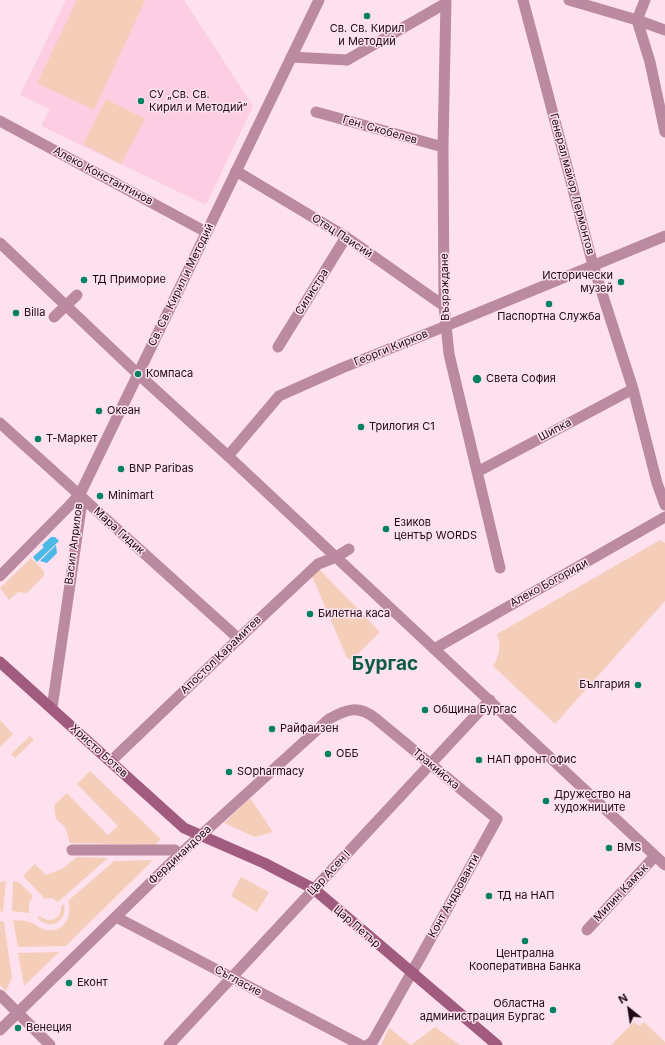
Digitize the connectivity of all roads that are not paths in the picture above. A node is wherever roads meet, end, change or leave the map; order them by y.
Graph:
1 (523, 0) edge
2 (569, 0) edge
3 (645, 0) edge
4 (446, 2) edge
5 (317, 4) edge
6 (637, 20) junction
7 (665, 30) edge
8 (291, 56) junction
9 (316, 112) dead end
10 (0, 121) edge
11 (665, 132) edge
12 (443, 147) junction
13 (236, 171) junction
14 (206, 232) junction
15 (665, 236) edge
16 (346, 237) junction
17 (0, 243) edge
18 (593, 265) junction
19 (77, 295) dead end
20 (67, 305) junction
21 (444, 306) junction
22 (54, 317) dead end
23 (446, 326) junction
24 (278, 347) dead end
25 (138, 374) junction
26 (633, 389) junction
27 (130, 390) joint
28 (0, 423) edge
29 (228, 456) junction
30 (477, 472) junction
31 (80, 494) junction
32 (665, 505) edge
33 (665, 517) edge
34 (348, 549) dead end
35 (336, 557) junction
36 (500, 568) dead end
37 (0, 576) edge
38 (239, 639) junction
39 (434, 649) junction
40 (0, 662) edge
41 (490, 700) junction
42 (52, 708) junction
43 (375, 718) joint
44 (111, 761) junction
45 (430, 764) junction
46 (497, 819) joint
47 (200, 836) junction
48 (72, 850) dead end
49 (175, 850) dead end
50 (655, 856) junction
51 (665, 865) edge
52 (314, 889) junction
53 (116, 917) junction
54 (587, 930) dead end
55 (411, 974) junction
56 (231, 977) junction
57 (0, 995) edge
58 (18, 1013) junction
59 (0, 1030) edge
60 (50, 1045) edge
61 (168, 1045) edge
62 (361, 1045) edge
63 (368, 1045) edge
64 (497, 1045) edge

1 - 18 street, Генерал майор Лермонтов
2 - 6 street
3 - 6 street
4 - 8 street
4 - 12 street, Възраждане
5 - 8 street, Св. Св. Кирил и Методий
6 - 7 street
6 - 11 street
8 - 13 street, Св. Св. Кирил и Методий
9 - 12 street, Ген. Скобелев
10 - 14 street, Алеко Константинов
12 - 21 street, Възраждане
13 - 14 street, Св. Св. Кирил и Методий
13 - 16 street, Отец Паисий
14 - 25 street, Св. Св. Кирил и Методий
15 - 18 street, Георги Кирков
16 - 21 street, Отец Паисий
16 - 24 street, Силистра
17 - 20 street
18 - 23 street, Георги Кирков
18 - 26 street, Генерал майор Лермонтов
19 - 20 street
20 - 22 street
20 - 25 street
21 - 23 street, Възраждане
23 - 29 street, Георги Кирков
23 - 30 street, Възраждане
25 - 27 street, Св. Св. Кирил и Методий
25 - 29 street
26 - 30 street, Шипка
26 - 32 street, Генерал майор Лермонтов
27 - 31 street, Васил Априлов
28 - 31 street, Мара Гидик
29 - 35 street
30 - 36 street, Възраждане
31 - 37 street
31 - 38 street, Мара Гидик
31 - 42 street, Васил Априлов
33 - 39 street, Алеко Богориди
34 - 35 street, Апостол Карамитев
35 - 38 street, Апостол Карамитев
35 - 39 street
38 - 44 street, Апостол Карамитев
39 - 41 street
40 - 42 main road, Христо Ботев
41 - 45 street, Цар Асен I
41 - 50 street
42 - 44 main road, Христо Ботев
43 - 45 street, Тракийска
43 - 47 street, Фердинандова
44 - 47 main road, Христо Ботев
45 - 46 street, Тракийска
45 - 52 street, Цар Асен I
46 - 55 street, Конт Андрованти
47 - 52 main road, Цар Петър
47 - 53 street, Фердинандова
48 - 49 street
50 - 51 street
50 - 54 street, Милин Камък
52 - 55 main road, Цар Петър
52 - 56 street, Цар Асен I
53 - 56 street, Съгласие
53 - 58 street, Фердинандова
55 - 63 street, Конт Андрованти
55 - 64 main road, Цар Петър
56 - 61 street, Цар Асен I
56 - 62 street, Съгласие
57 - 58 street
58 - 59 street, Фердинандова
58 - 60 street

